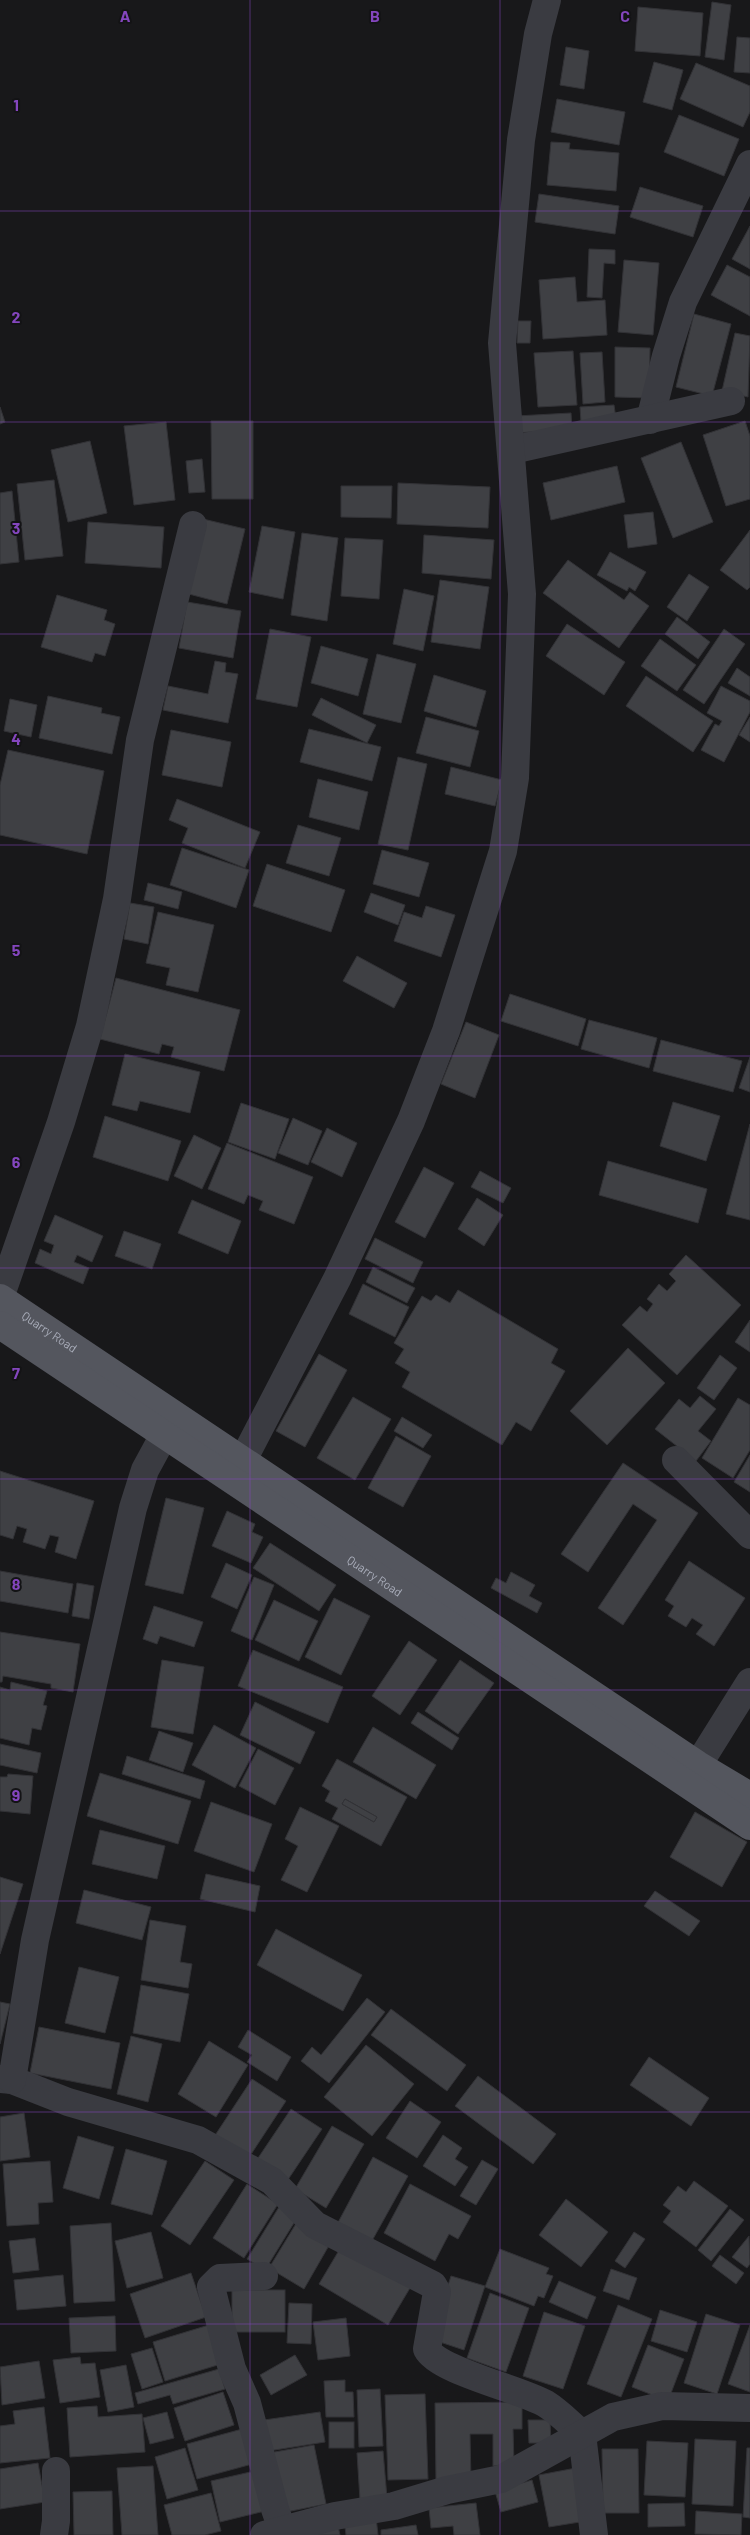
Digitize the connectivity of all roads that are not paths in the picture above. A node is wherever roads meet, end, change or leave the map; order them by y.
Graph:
1 (547, 0) edge
2 (750, 164) edge
3 (731, 401) dead end
4 (650, 420) junction
5 (512, 450) junction
6 (193, 524) dead end
7 (0, 1298) edge
8 (0, 1325) edge
9 (164, 1435) junction
10 (243, 1460) junction
11 (676, 1460) dead end
12 (750, 1535) edge
13 (750, 1682) edge
14 (698, 1765) junction
15 (750, 1796) edge
16 (750, 1826) edge
17 (6, 2080) edge
18 (264, 2276) dead end
19 (750, 2408) edge
20 (582, 2434) junction
21 (56, 2471) dead end
22 (273, 2532) edge
23 (54, 2535) edge
24 (594, 2535) edge

1 - 5 street
2 - 4 street
3 - 4 street
4 - 5 street
5 - 10 street
6 - 7 street
7 - 10 main road, Quarry Road
8 - 9 main road, Quarry Road
9 - 16 main road, Quarry Road
9 - 17 street
10 - 14 main road, Quarry Road
11 - 12 street
13 - 14 street
14 - 15 main road, Quarry Road
17 - 20 street
18 - 22 street
19 - 20 street
20 - 22 street
20 - 24 street
21 - 23 street

